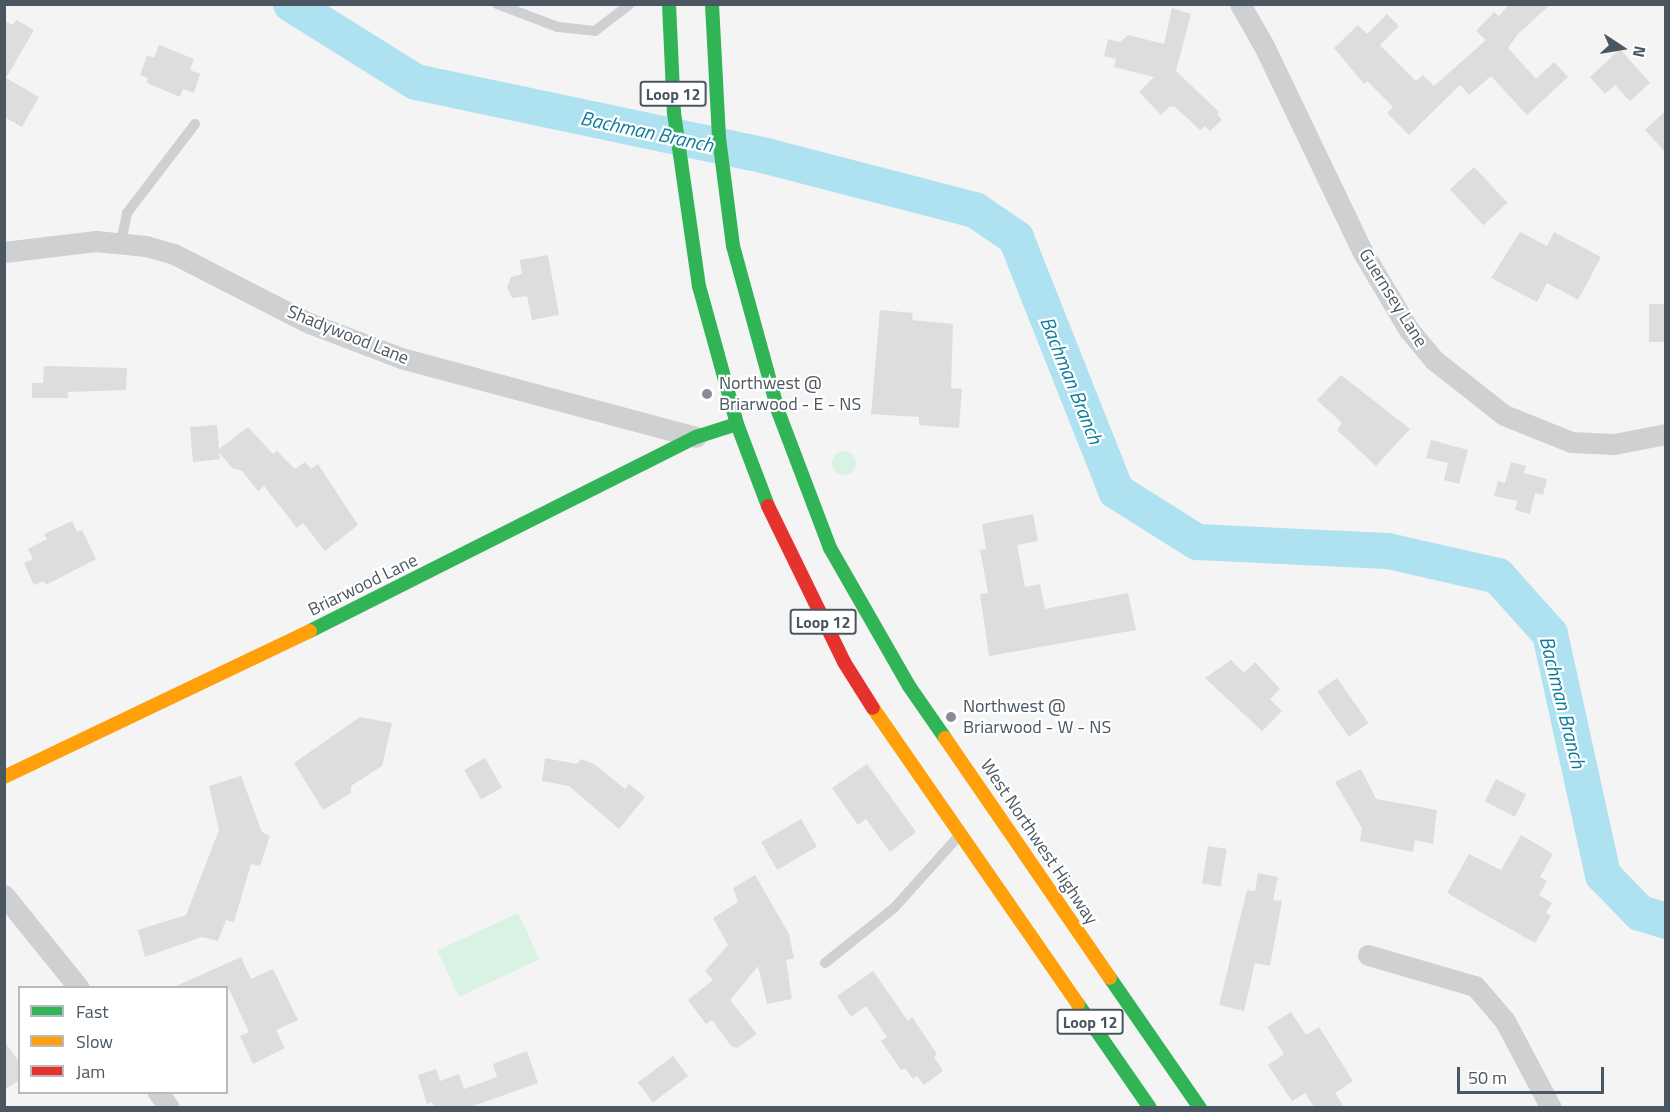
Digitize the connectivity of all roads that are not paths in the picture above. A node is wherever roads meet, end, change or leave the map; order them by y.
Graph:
1 (497, 4) edge
2 (630, 4) edge
3 (669, 4) edge
4 (712, 4) edge
5 (1240, 4) edge
6 (195, 124) dead end
7 (121, 242) junction
8 (4, 252) edge
9 (742, 423) junction
10 (1665, 434) edge
11 (696, 437) junction
12 (4, 777) edge
13 (960, 835) junction
14 (4, 895) edge
15 (1368, 955) dead end
16 (825, 963) dead end
17 (78, 986) edge
18 (159, 1094) edge
19 (169, 1107) edge
20 (1150, 1107) edge
21 (1200, 1107) edge
22 (1551, 1107) edge

1 - 2 lane
3 - 9 main road, Loop 12
4 - 21 main road, West Northwest Highway / Loop 12
5 - 10 street, Guernsey Lane
6 - 7 lane
7 - 8 street, Shadywood Lane
7 - 11 street, Shadywood Lane
9 - 11 main road, Briarwood Lane
9 - 13 main road, Loop 12
11 - 12 main road, Briarwood Lane
13 - 16 lane
13 - 20 main road, Loop 12
14 - 17 street
15 - 22 street
18 - 19 street

